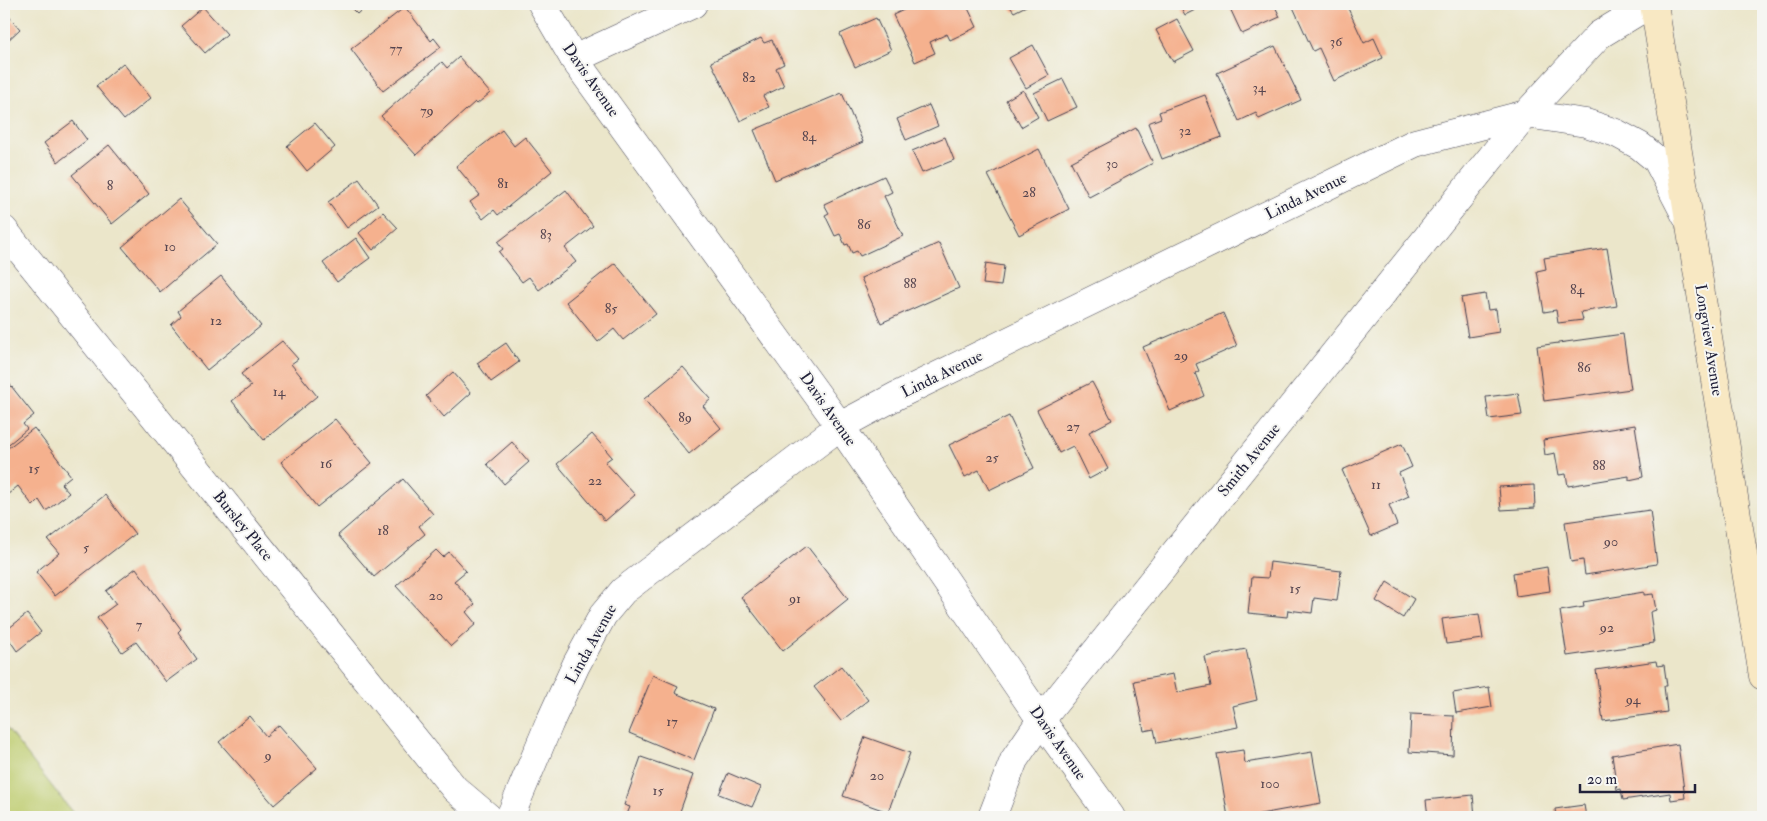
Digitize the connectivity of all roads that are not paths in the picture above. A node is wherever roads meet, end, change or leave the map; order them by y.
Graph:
1 (542, 4) edge
2 (693, 4) edge
3 (1652, 4) edge
4 (574, 59) junction
5 (1526, 114) junction
6 (1691, 224) junction
7 (4, 230) edge
8 (840, 426) junction
9 (1763, 676) edge
10 (1041, 720) junction
11 (488, 817) edge
12 (510, 817) edge
13 (992, 817) edge
14 (1111, 817) edge

1 - 4 street, Davis Avenue
2 - 4 street
3 - 5 street
3 - 6 street, Longview Avenue
4 - 8 street, Davis Avenue
5 - 6 street, Linda Avenue
5 - 8 street, Linda Avenue
5 - 10 street, Smith Avenue
6 - 9 street, Longview Avenue
7 - 11 street, Bursley Place
8 - 10 street, Davis Avenue
8 - 12 street, Linda Avenue
10 - 13 street, Smith Avenue
10 - 14 street, Davis Avenue

